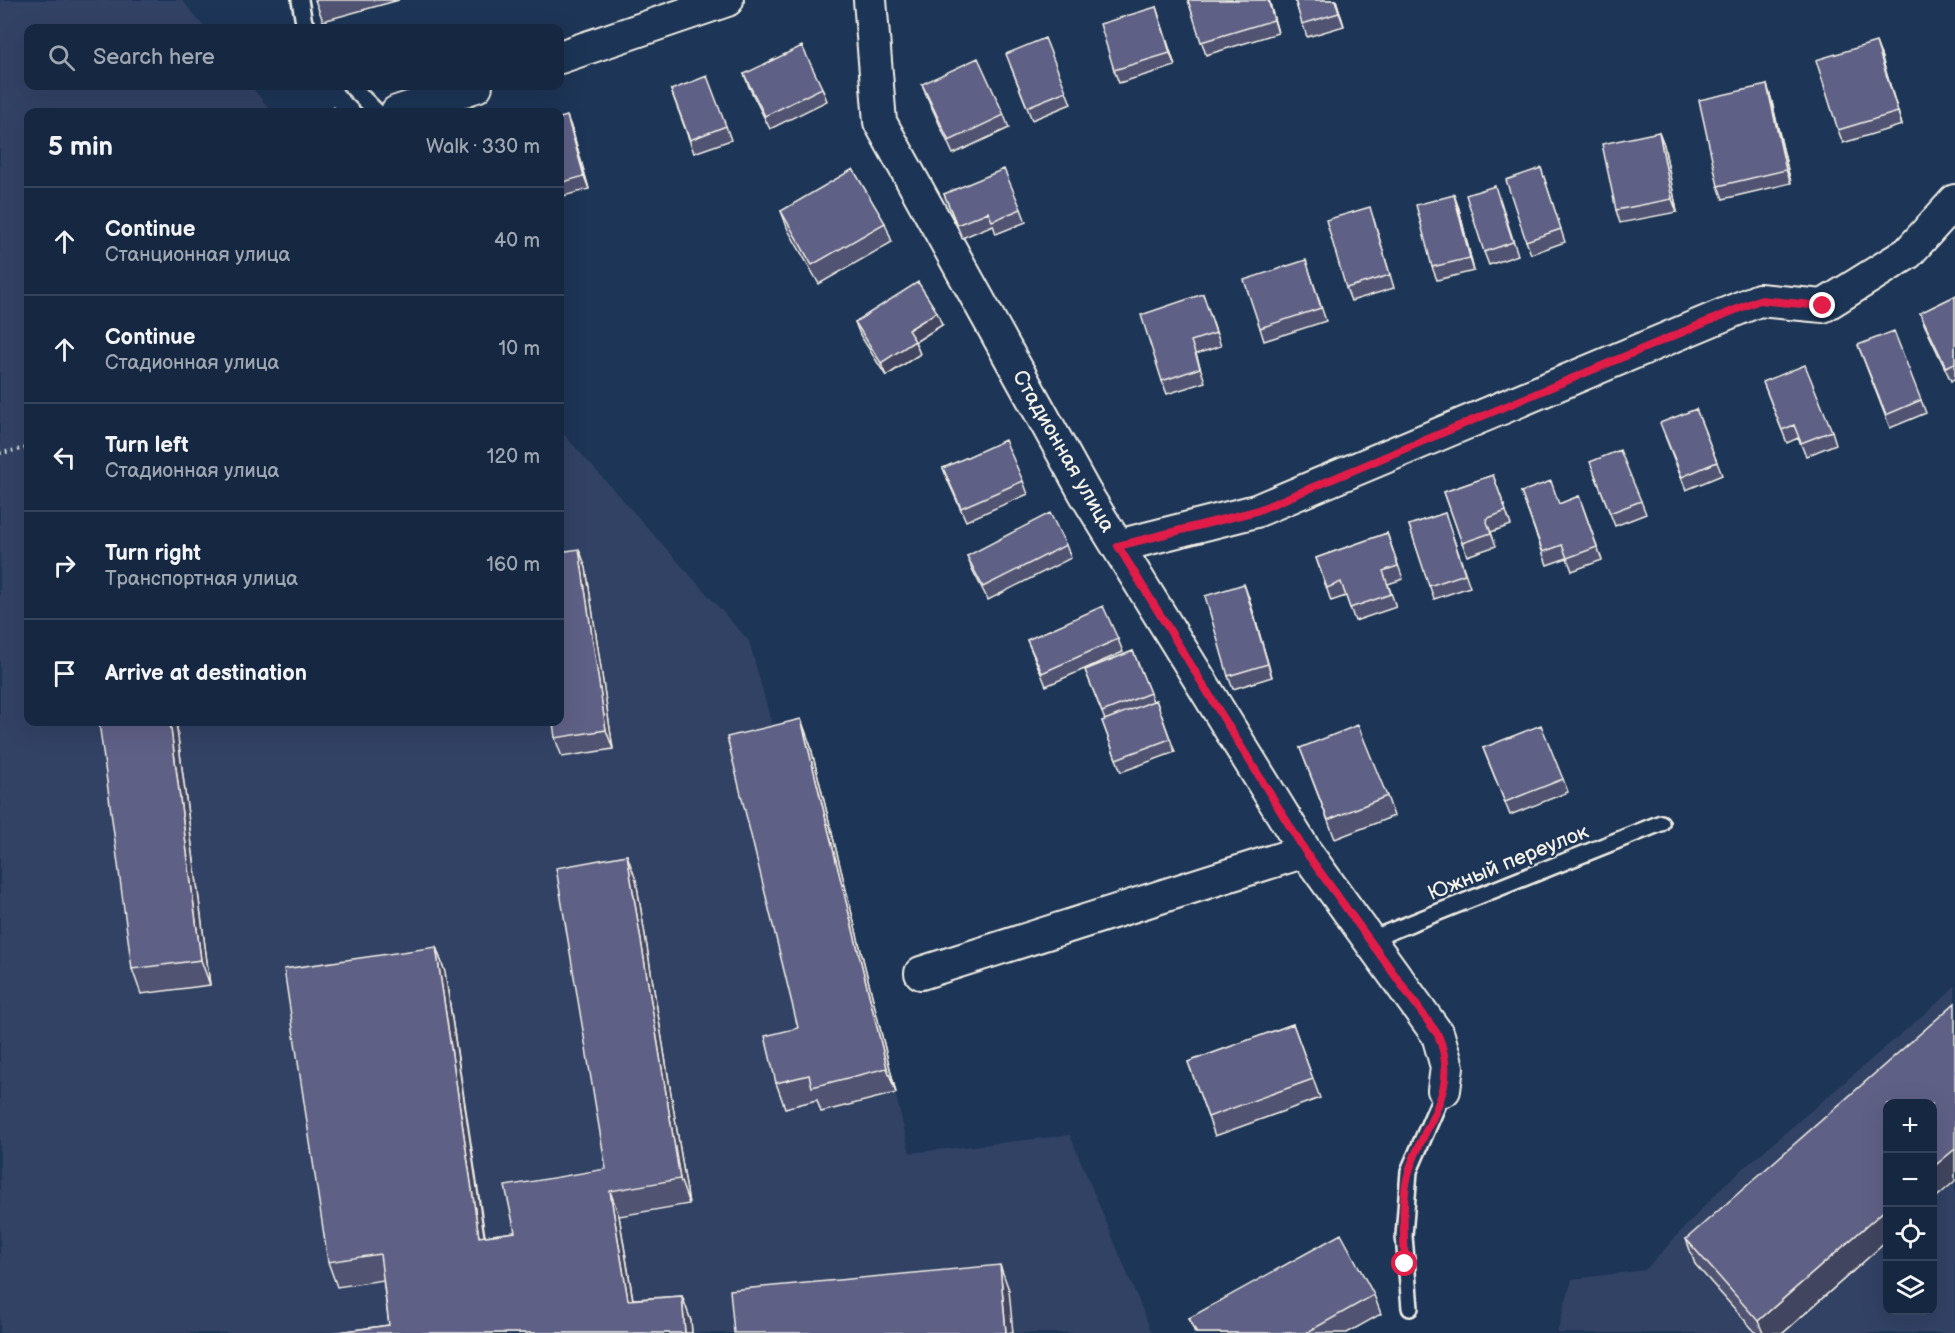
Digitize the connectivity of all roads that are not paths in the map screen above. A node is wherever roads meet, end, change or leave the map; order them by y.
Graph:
1 (300, 0) edge
2 (727, 0) edge
3 (870, 0) edge
4 (305, 24) edge
5 (564, 56) edge
6 (354, 90) edge
7 (464, 90) edge
8 (372, 108) edge
9 (409, 108) edge
10 (1955, 201) edge
11 (1118, 546) junction
12 (1661, 823) dead end
13 (1305, 851) junction
14 (1370, 940) junction
15 (921, 973) dead end
16 (1444, 1090) joint
17 (1410, 1308) dead end

1 - 4 lane
2 - 5 street
3 - 11 street, Стадионная улица
6 - 8 lane
7 - 9 street
10 - 11 street
11 - 13 street, Стадионная улица
12 - 14 lane, Южный переулок
13 - 14 street, Стадионная улица
13 - 15 street
14 - 16 street, Стадионная улица
16 - 17 lane

